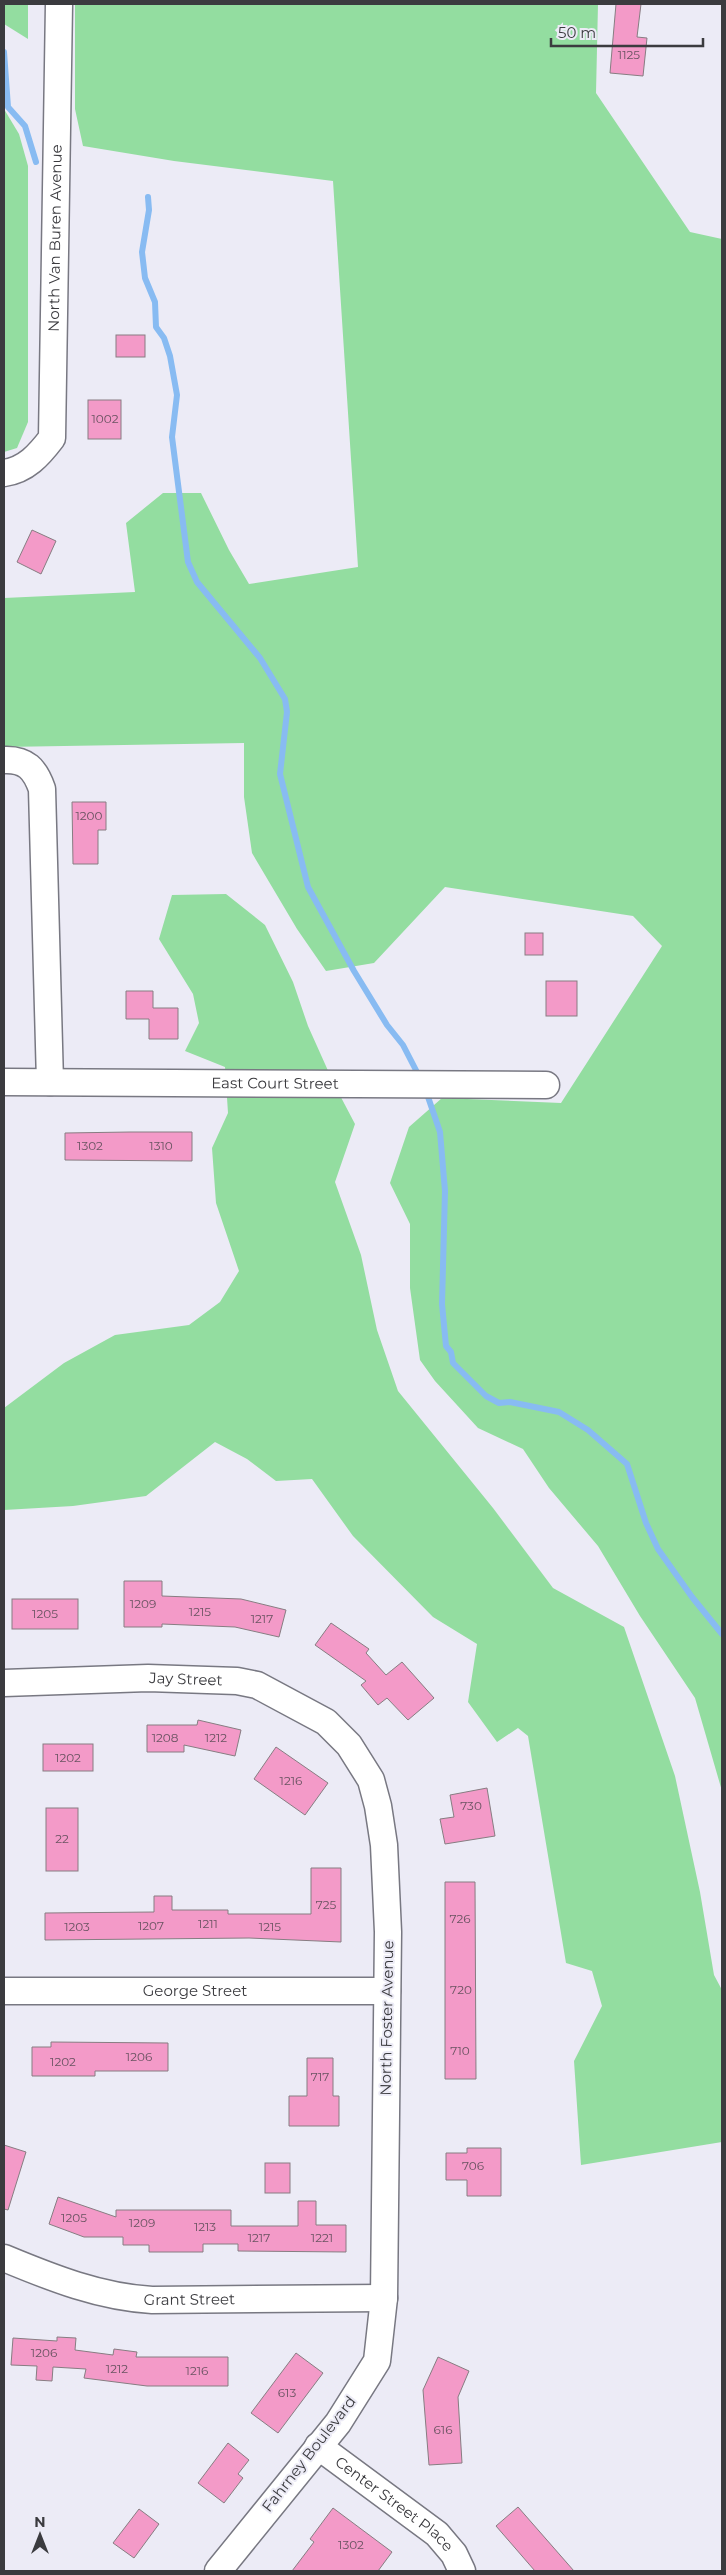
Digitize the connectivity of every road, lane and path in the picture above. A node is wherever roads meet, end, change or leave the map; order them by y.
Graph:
1 (59, 4) edge
2 (4, 473) edge
3 (4, 760) edge
4 (4, 1082) edge
5 (50, 1082) junction
6 (546, 1085) dead end
7 (4, 1683) edge
8 (349, 1745) joint
9 (4, 1991) edge
10 (387, 1991) junction
11 (4, 2258) edge
12 (384, 2298) junction
13 (318, 2446) junction
14 (218, 2571) edge
15 (462, 2571) edge

1 - 2 street, North Van Buren Avenue
3 - 5 street
4 - 5 street, East Court Street
5 - 6 street, East Court Street
7 - 8 street, Jay Street
8 - 10 street, North Foster Avenue
9 - 10 street, George Street
10 - 12 street, North Foster Avenue
11 - 12 street, Grant Street
12 - 13 street, Fahrney Boulevard
13 - 14 street, Fahrney Boulevard
13 - 15 street, Center Street Place

